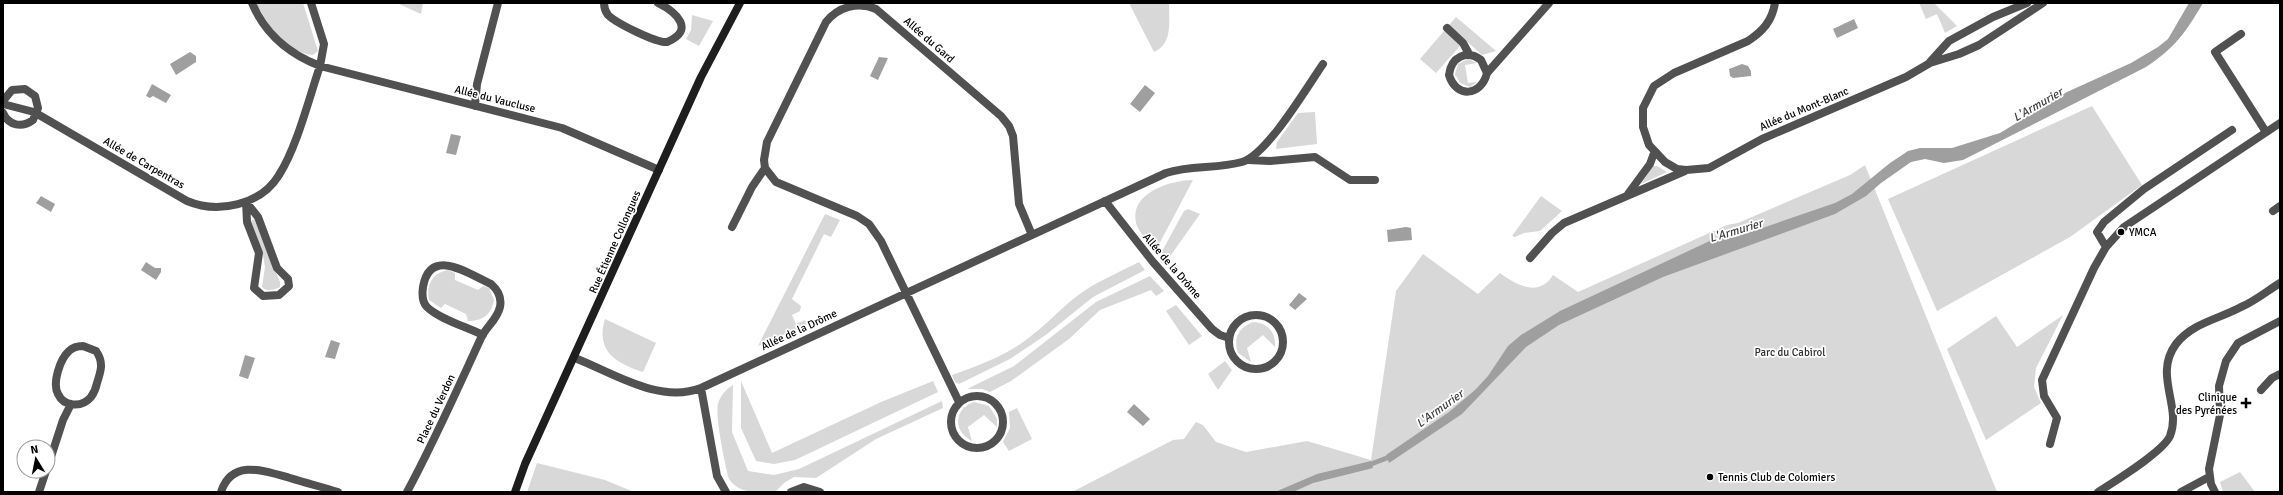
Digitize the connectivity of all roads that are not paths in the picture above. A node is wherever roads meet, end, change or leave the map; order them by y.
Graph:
1 (252, 3) edge
2 (311, 3) edge
3 (498, 3) edge
4 (604, 3) edge
5 (658, 3) edge
6 (740, 3) edge
7 (1549, 3) edge
8 (1776, 3) edge
9 (2027, 3) edge
10 (2043, 3) edge
11 (1447, 28) dead end
12 (2242, 34) dead end
13 (1469, 54) junction
14 (1930, 63) junction
15 (1323, 64) dead end
16 (320, 66) junction
17 (1487, 73) junction
18 (3, 102) edge
19 (475, 106) junction
20 (3, 113) edge
21 (37, 114) junction
22 (2280, 123) edge
23 (2232, 130) dead end
24 (2266, 132) junction
25 (1654, 153) junction
26 (1248, 160) junction
27 (765, 168) junction
28 (659, 170) junction
29 (1686, 170) junction
30 (1375, 180) dead end
31 (1628, 195) junction
32 (1105, 201) junction
33 (246, 202) junction
34 (732, 227) dead end
35 (1032, 235) junction
36 (2106, 247) junction
37 (1530, 258) dead end
38 (2280, 283) edge
39 (905, 293) junction
40 (2280, 321) edge
41 (483, 334) junction
42 (1229, 338) junction
43 (575, 358) junction
44 (2280, 374) edge
45 (701, 388) junction
46 (2261, 390) dead end
47 (958, 402) junction
48 (71, 404) junction
49 (56, 441) edge
50 (2050, 444) dead end
51 (2209, 477) junction
52 (43, 479) edge
53 (39, 492) edge
54 (221, 492) edge
55 (338, 492) edge
56 (407, 492) edge
57 (515, 492) edge
58 (726, 492) edge
59 (791, 492) edge
60 (820, 492) edge
61 (2098, 492) edge
62 (2181, 492) edge
63 (2215, 492) edge

1 - 16 street, Allée du Vaucluse
2 - 16 street
3 - 19 street
4 - 5 street
6 - 28 main road, Rue Étienne Collongues
7 - 17 street
8 - 25 street, Allée du Mont-Blanc
9 - 14 street, Allée du Mont-Blanc
10 - 14 street, Allée du Mont-Blanc
11 - 13 street
12 - 24 street
13 - 17 street
13 - 17 street
14 - 29 street, Allée du Mont-Blanc
15 - 26 street
16 - 19 street, Allée du Vaucluse
16 - 33 street, Allée de Carpentras
18 - 21 street, Allée de Carpentras
18 - 21 street, Allée de Carpentras
19 - 28 street, Allée du Vaucluse
20 - 21 street
21 - 33 street, Allée de Carpentras
22 - 24 street
23 - 36 street
24 - 36 street
25 - 29 street, Allée du Mont-Blanc
25 - 31 street
26 - 30 street, Allée de la Drôme
26 - 32 street, Allée de la Drôme
27 - 34 street
27 - 35 street, Allée du Gard
27 - 39 street
28 - 43 main road, Rue Étienne Collongues
29 - 31 street, Allée du Mont-Blanc
31 - 37 street, Allée du Mont-Blanc
32 - 35 street, Allée de la Drôme
32 - 42 street, Allée de la Drôme
33 - 33 street
35 - 39 street, Allée de la Drôme
36 - 50 street
38 - 61 street
39 - 45 street, Allée de la Drôme
39 - 47 street
40 - 51 street
41 - 41 street, Place du Verdon
41 - 56 street, Place du Verdon
42 - 42 street
43 - 45 street, Allée de la Drôme
43 - 57 main road, Rue Étienne Collongues
44 - 46 street
45 - 58 street
47 - 47 street
48 - 48 street
48 - 49 street
51 - 62 street
51 - 63 street
52 - 53 street
54 - 55 street
59 - 60 street

